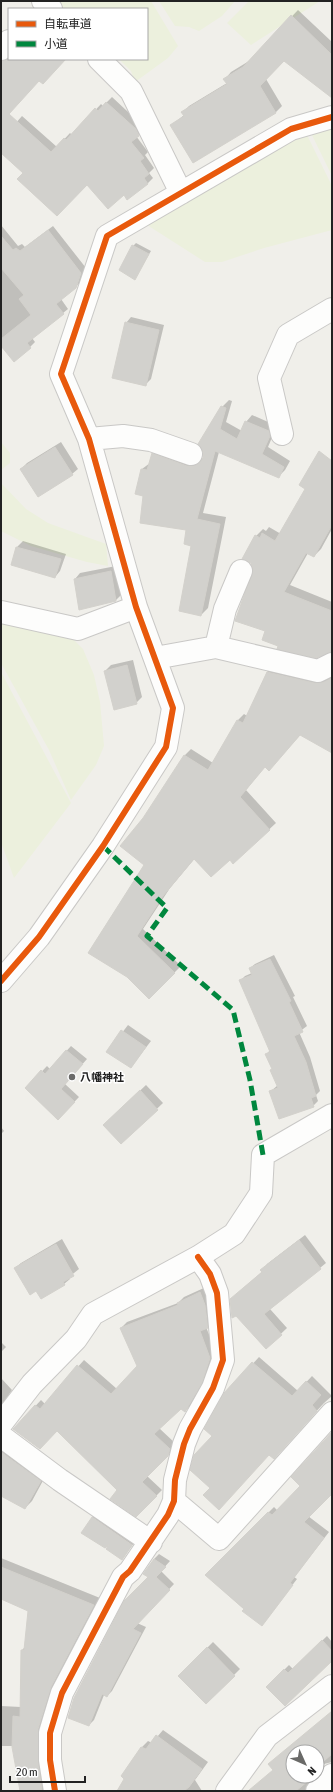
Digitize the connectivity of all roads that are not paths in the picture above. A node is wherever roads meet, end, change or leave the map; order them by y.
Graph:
1 (100, 60) edge
2 (332, 117) edge
3 (181, 193) junction
4 (332, 310) edge
5 (282, 434) dead end
6 (89, 439) junction
7 (192, 454) dead end
8 (240, 571) dead end
9 (136, 607) junction
10 (1, 612) edge
11 (216, 647) junction
12 (154, 658) junction
13 (332, 664) edge
14 (1, 982) edge
15 (332, 1114) edge
16 (198, 1257) junction
17 (332, 1413) edge
18 (1, 1424) edge
19 (1, 1436) edge
20 (174, 1501) junction
21 (151, 1542) junction
22 (332, 1686) edge
23 (332, 1774) edge
24 (55, 1791) edge
25 (227, 1791) edge
26 (317, 1791) edge

1 - 3 street
2 - 3 street
3 - 6 street
4 - 5 street
6 - 7 street
6 - 9 street
8 - 11 street
9 - 10 street
9 - 12 street
11 - 12 street
11 - 13 street
12 - 14 street
15 - 16 street
16 - 18 street
16 - 20 street
17 - 20 street
19 - 21 street
20 - 21 street
21 - 24 street
22 - 25 street
23 - 26 street

